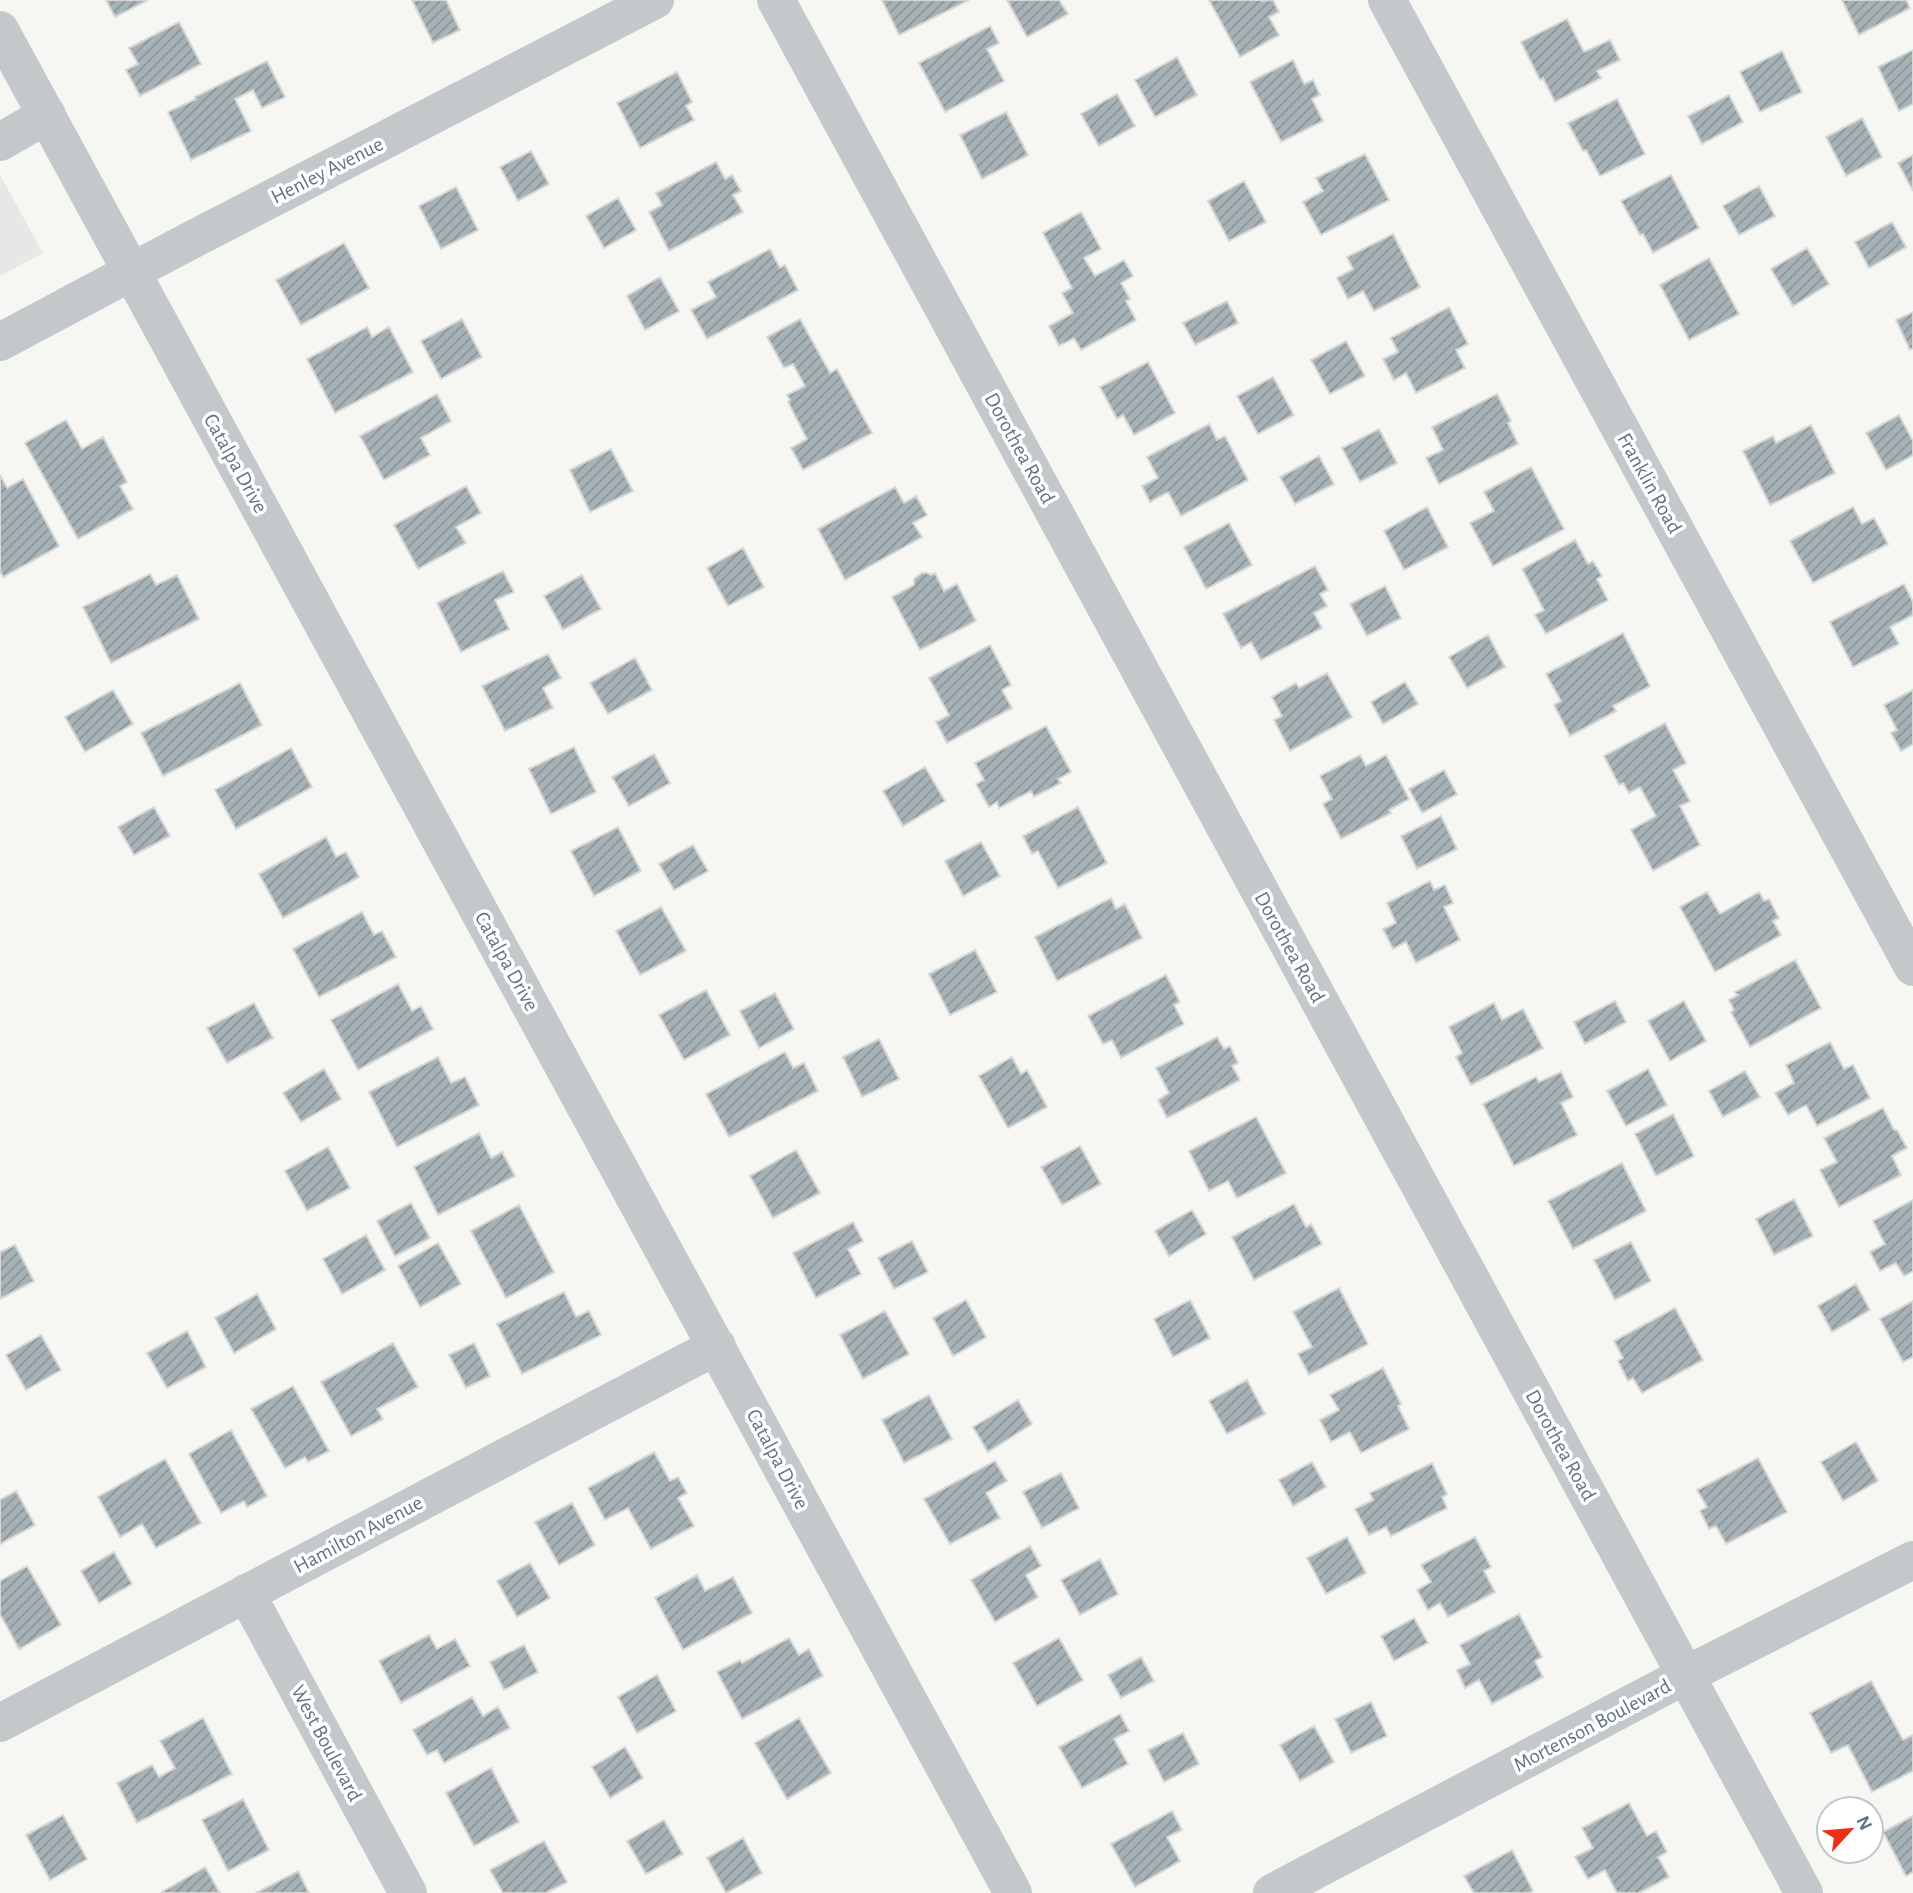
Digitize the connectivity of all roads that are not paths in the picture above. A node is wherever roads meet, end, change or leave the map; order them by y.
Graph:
1 (655, 0) edge
2 (776, 0) edge
3 (1387, 0) edge
4 (0, 30) edge
5 (47, 115) junction
6 (0, 142) edge
7 (132, 272) junction
8 (0, 342) edge
9 (1913, 967) edge
10 (717, 1346) junction
11 (1913, 1560) edge
12 (246, 1593) junction
13 (1686, 1675) junction
14 (0, 1723) edge
15 (408, 1893) edge
16 (1013, 1893) edge
17 (1272, 1893) edge
18 (1804, 1893) edge

1 - 7 street, Henley Avenue
2 - 13 street, Dorothea Road
3 - 9 street, Franklin Road
4 - 5 street, Catalpa Drive
5 - 6 street
5 - 7 street, Catalpa Drive
7 - 8 street, Henley Avenue
7 - 10 street, Catalpa Drive
10 - 12 street, Hamilton Avenue
10 - 16 street, Catalpa Drive
11 - 13 street, Mortenson Boulevard
12 - 14 street, Hamilton Avenue
12 - 15 street, West Boulevard
13 - 17 street, Mortenson Boulevard
13 - 18 street, Dorothea Road

